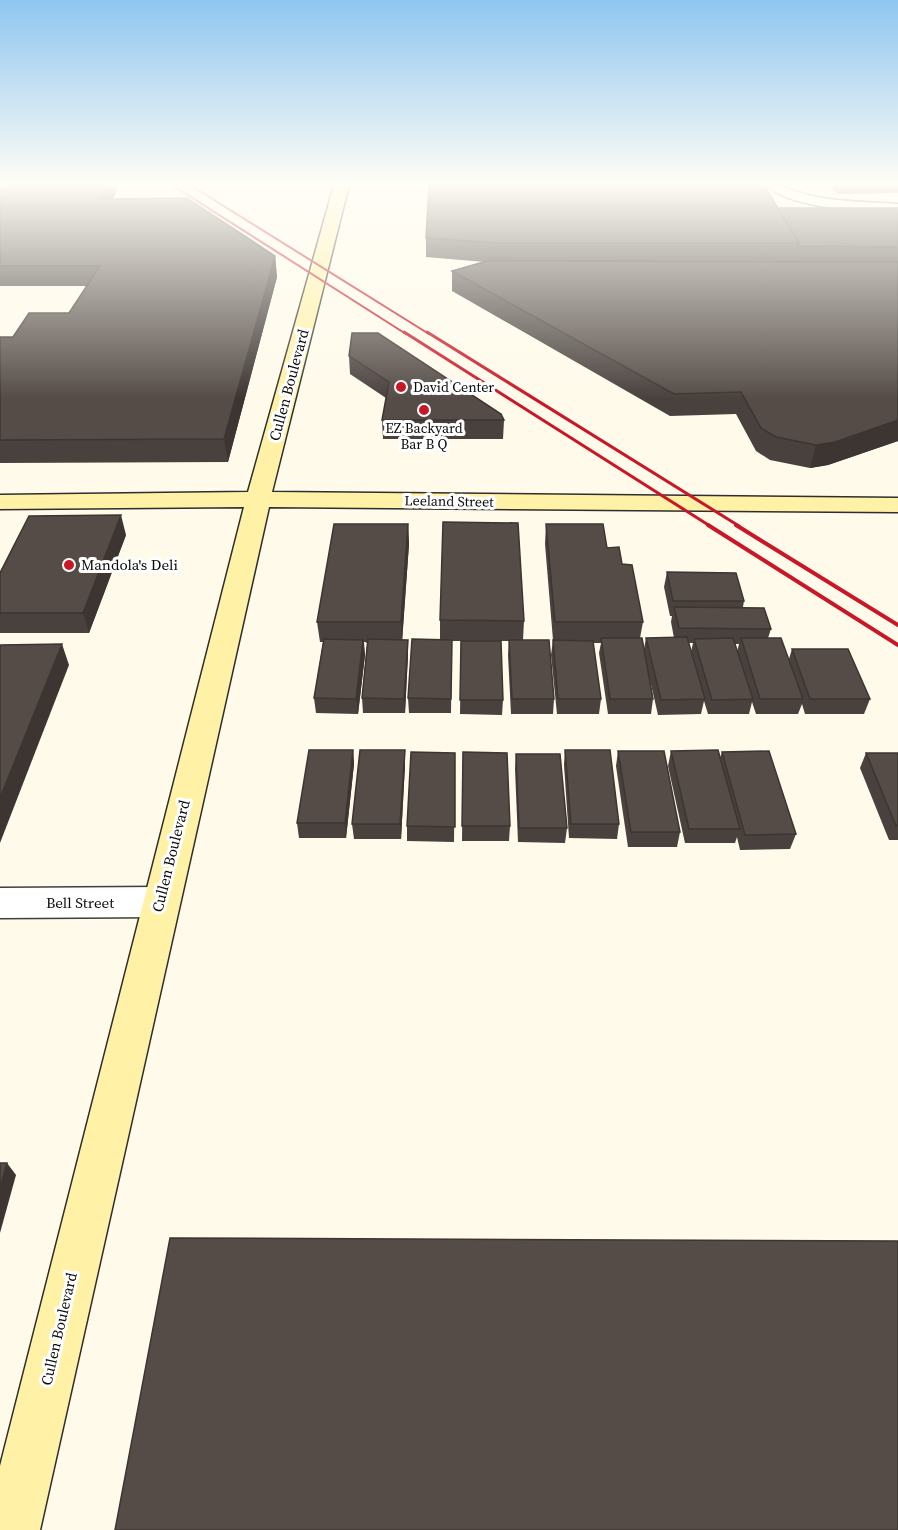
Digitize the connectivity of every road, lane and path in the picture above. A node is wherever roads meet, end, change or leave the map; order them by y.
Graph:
1 (323, 256) edge
2 (258, 499) junction
3 (0, 502) edge
4 (898, 505) edge
5 (160, 902) junction
6 (0, 903) edge
7 (12, 1530) edge

1 - 2 street, Cullen Boulevard
2 - 3 street, Leeland Street
2 - 4 street, Leeland Street
2 - 5 street, Cullen Boulevard
5 - 6 street, Bell Street
5 - 7 street, Cullen Boulevard

